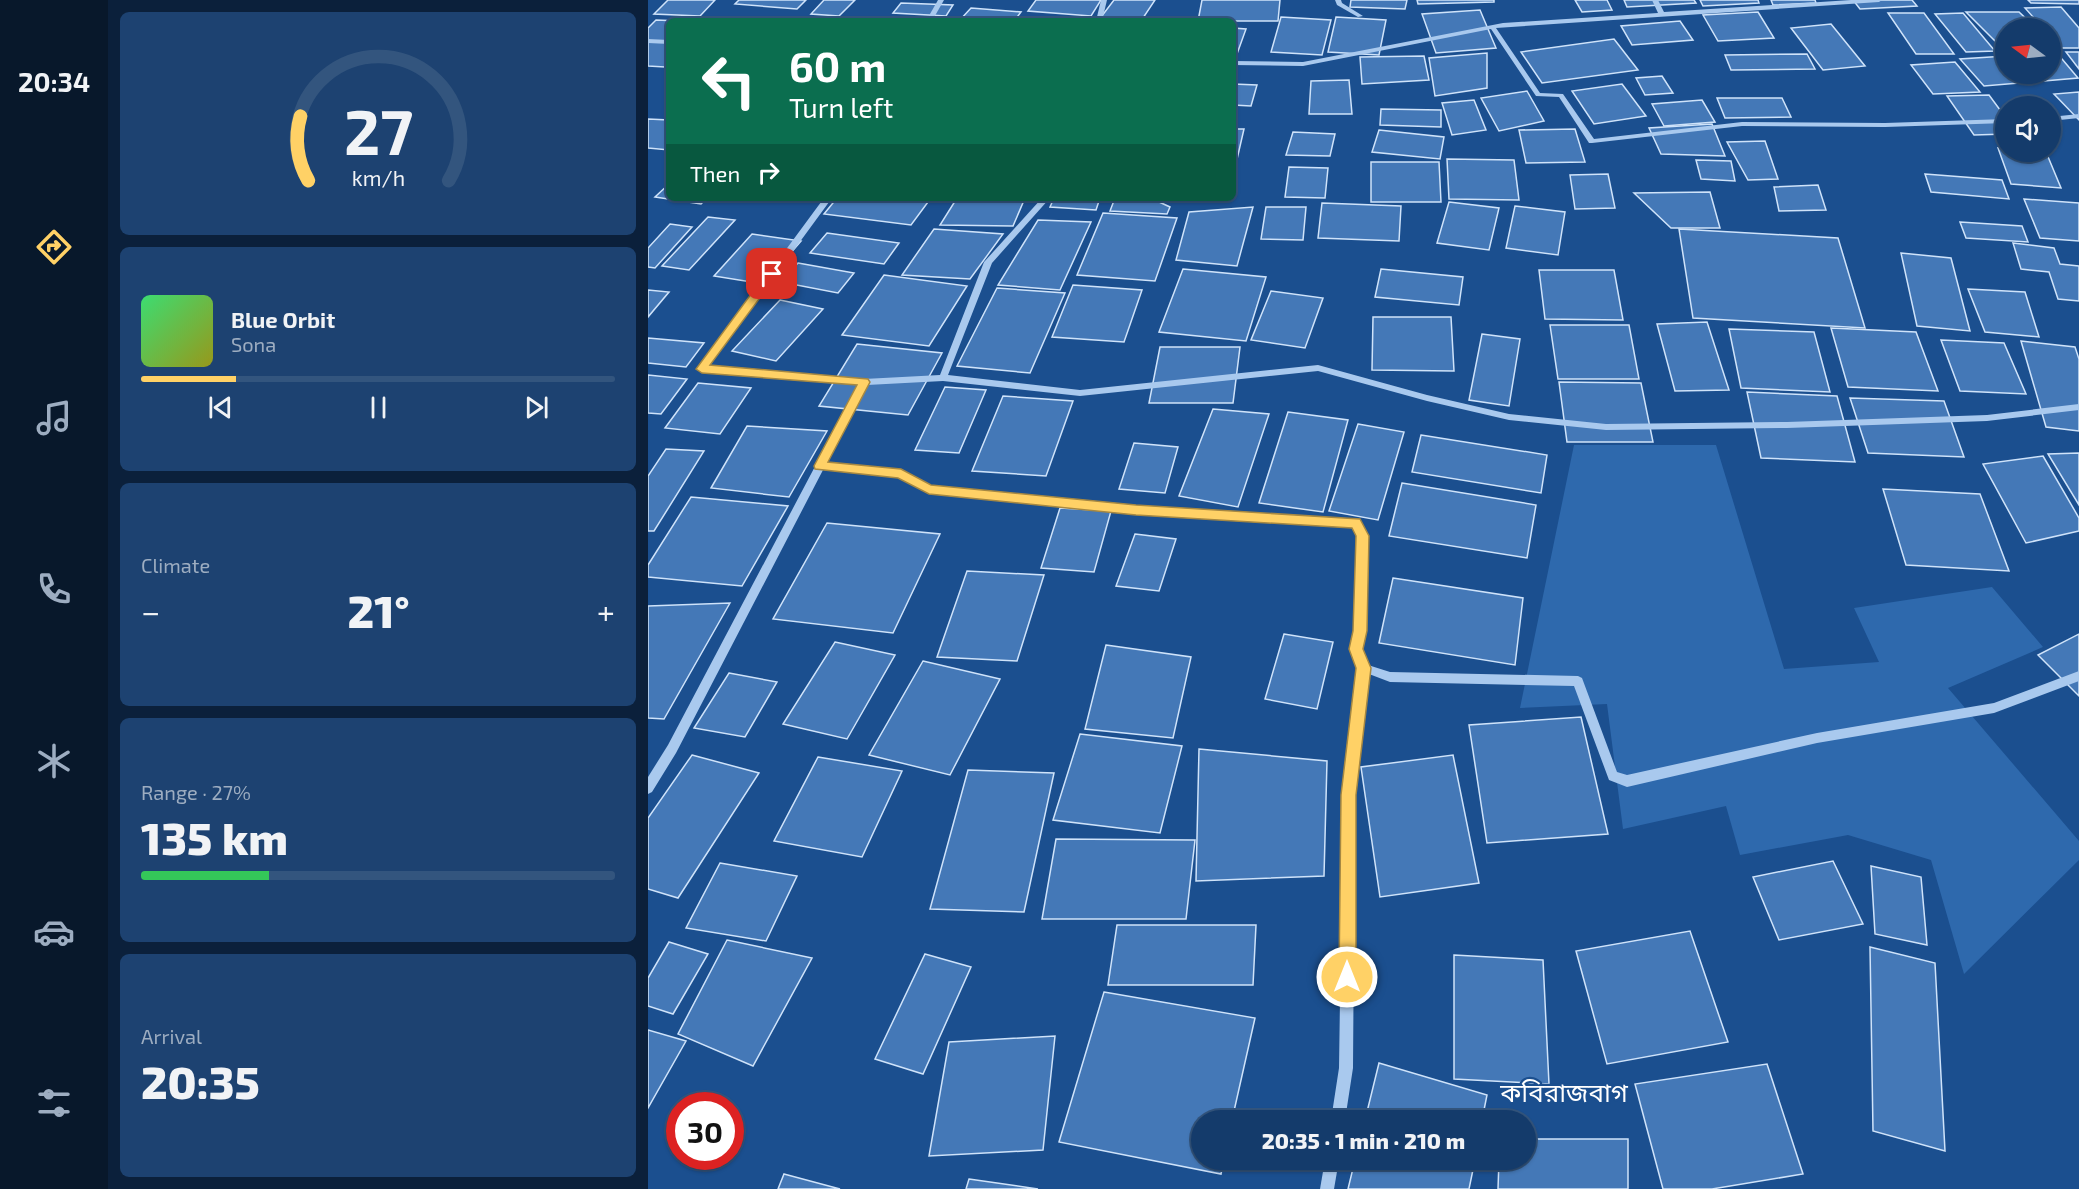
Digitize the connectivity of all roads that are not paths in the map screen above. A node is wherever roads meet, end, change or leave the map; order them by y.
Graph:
1 (941, 0) edge
2 (1104, 0) edge
3 (1338, 0) edge
4 (1655, 0) edge
5 (1765, 0) edge
6 (1879, 0) edge
7 (1768, 8) junction
8 (1662, 15) junction
9 (1360, 16) dead end
10 (931, 18) edge
11 (1100, 18) edge
12 (1493, 28) junction
13 (648, 41) edge
14 (666, 42) edge
15 (1236, 63) edge
16 (2079, 116) edge
17 (2061, 118) edge
18 (1995, 121) edge
19 (826, 201) edge
20 (1043, 201) edge
21 (943, 378) junction
22 (864, 382) junction
23 (2079, 407) edge
24 (820, 466) junction
25 (1364, 668) junction
26 (2079, 676) edge
27 (648, 788) edge
28 (1340, 1110) edge
29 (1330, 1170) edge
30 (1327, 1189) edge

1 - 10 street
2 - 11 street
3 - 9 street
4 - 8 street
5 - 7 street
6 - 7 street
7 - 8 street
8 - 12 street
12 - 15 street
12 - 18 street
13 - 14 street
16 - 17 street
19 - 22 street
20 - 21 street
21 - 22 street
21 - 23 street
22 - 24 street
24 - 25 street
24 - 27 street
25 - 26 street
25 - 28 street
29 - 30 street

